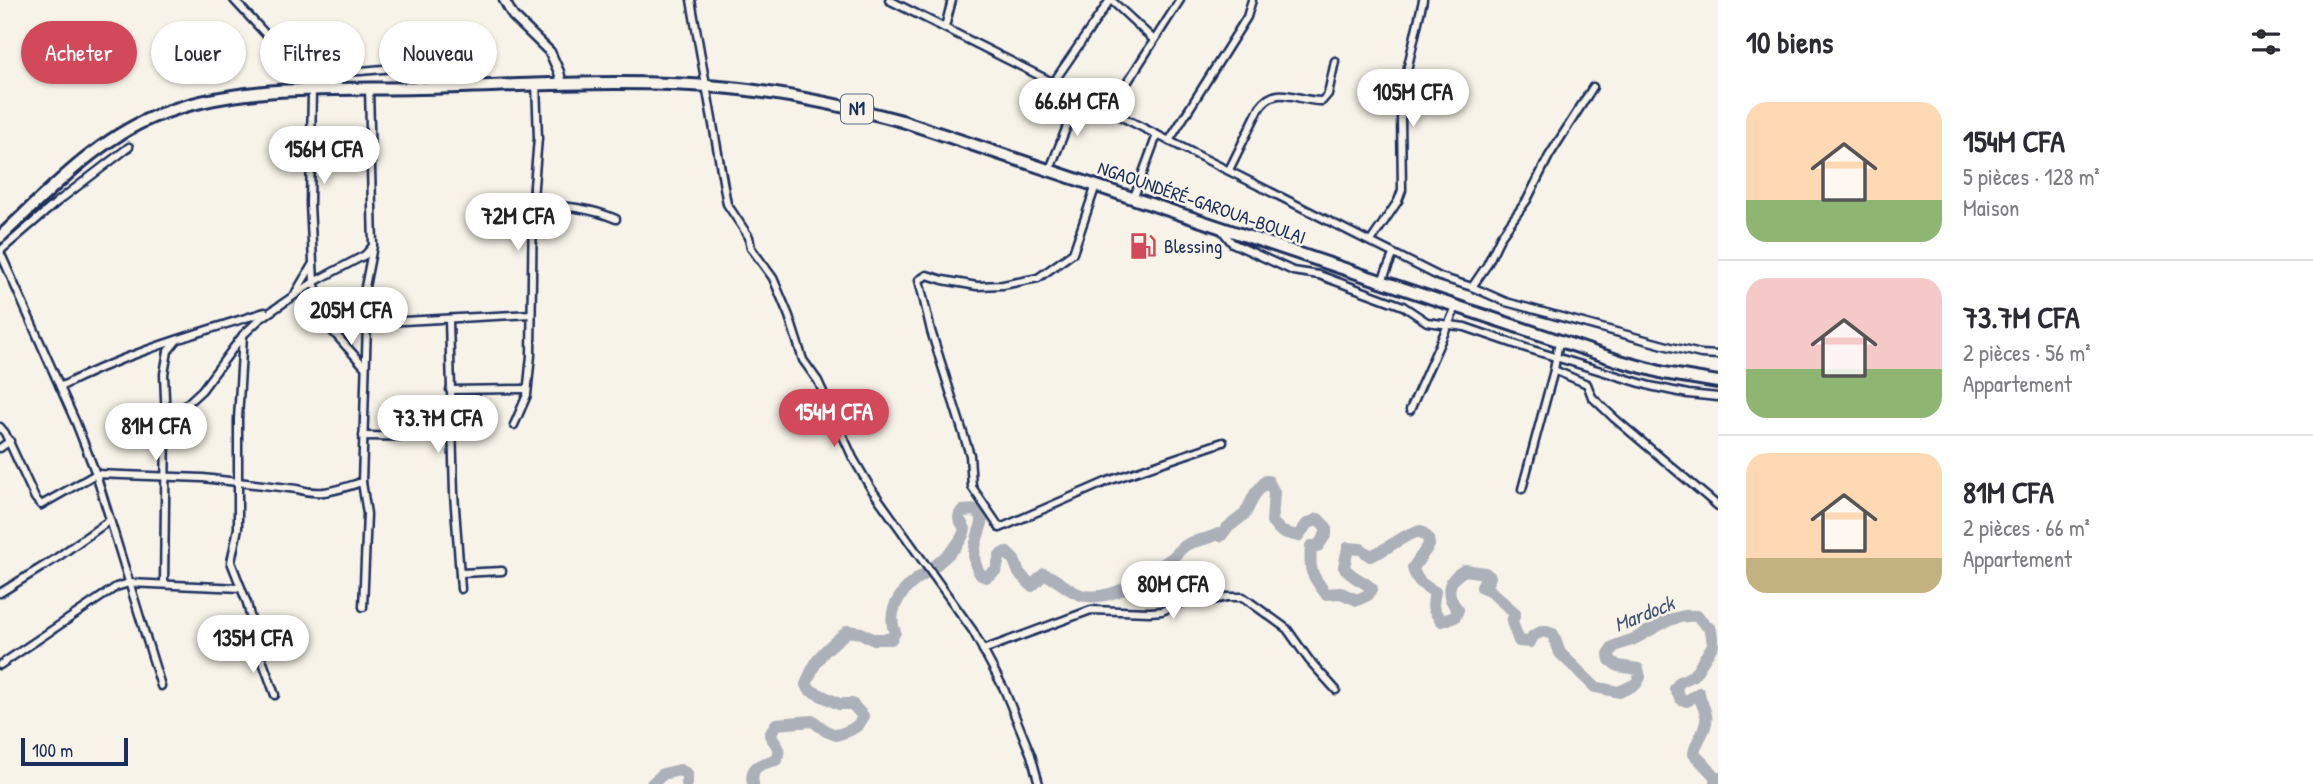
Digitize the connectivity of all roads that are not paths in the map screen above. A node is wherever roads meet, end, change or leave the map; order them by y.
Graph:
1 (234, 0) edge
2 (504, 0) edge
3 (691, 0) edge
4 (889, 0) edge
5 (952, 0) edge
6 (1110, 0) edge
7 (1180, 0) edge
8 (1252, 0) edge
9 (1423, 0) edge
10 (945, 27) junction
11 (1154, 40) junction
12 (1335, 61) dead end
13 (536, 83) junction
14 (1053, 83) junction
15 (562, 84) junction
16 (706, 86) junction
17 (1593, 87) dead end
18 (422, 88) junction
19 (369, 89) junction
20 (312, 91) junction
21 (1079, 96) junction
22 (1109, 111) junction
23 (1157, 135) junction
24 (1169, 141) junction
25 (129, 147) dead end
26 (1049, 169) junction
27 (1229, 170) junction
28 (1096, 185) junction
29 (1134, 197) junction
30 (533, 204) junction
31 (616, 219) dead end
32 (1220, 226) junction
33 (0, 237) edge
34 (1371, 241) junction
35 (373, 246) junction
36 (0, 251) edge
37 (1393, 255) junction
38 (313, 263) junction
39 (1382, 281) junction
40 (314, 282) junction
41 (1472, 287) junction
42 (293, 297) junction
43 (1456, 307) junction
44 (275, 309) junction
45 (531, 314) junction
46 (449, 320) junction
47 (367, 323) junction
48 (1449, 324) junction
49 (243, 335) junction
50 (177, 340) junction
51 (1559, 341) junction
52 (1718, 355) edge
53 (1557, 357) junction
54 (364, 366) junction
55 (1554, 370) junction
56 (1718, 382) edge
57 (60, 387) junction
58 (527, 389) junction
59 (450, 390) junction
60 (1718, 397) edge
61 (1410, 410) dead end
62 (166, 424) junction
63 (514, 425) dead end
64 (0, 427) edge
65 (363, 436) junction
66 (451, 437) junction
67 (10, 441) junction
68 (1223, 442) dead end
69 (0, 447) edge
70 (96, 474) junction
71 (166, 477) junction
72 (238, 482) junction
73 (362, 482) junction
74 (1522, 489) dead end
75 (1718, 506) edge
76 (110, 520) junction
77 (502, 571) dead end
78 (461, 573) junction
79 (129, 583) junction
80 (164, 584) junction
81 (241, 588) junction
82 (461, 589) dead end
83 (0, 593) edge
84 (362, 607) dead end
85 (983, 650) junction
86 (0, 665) edge
87 (161, 686) dead end
88 (1336, 690) dead end
89 (275, 695) dead end
90 (1039, 784) edge

1 - 18 street
2 - 15 street
3 - 16 street
4 - 10 street
5 - 10 street
6 - 11 street
6 - 14 street
7 - 11 street
8 - 24 street
9 - 34 street
10 - 14 street
11 - 22 street
12 - 27 street
13 - 15 highway, NGAOUNDÉRÉ-GAROUA-BOULAI / N1
13 - 18 highway, NGAOUNDÉRÉ-GAROUA-BOULAI / N1
13 - 30 street
14 - 21 street
15 - 16 highway, NGAOUNDÉRÉ-GAROUA-BOULAI / N1
16 - 26 highway, NGAOUNDÉRÉ-GAROUA-BOULAI / N1
16 - 85 street
17 - 41 street
18 - 19 highway, NGAOUNDÉRÉ-GAROUA-BOULAI / N1
19 - 20 highway, NGAOUNDÉRÉ-GAROUA-BOULAI / N1
19 - 35 street
20 - 33 highway, NGAOUNDÉRÉ-GAROUA-BOULAI / N1
20 - 38 street
21 - 22 street
21 - 26 street
22 - 23 street
23 - 24 street
23 - 29 street
24 - 27 street
25 - 36 street
26 - 28 highway, NGAOUNDÉRÉ-GAROUA-BOULAI / N1
27 - 34 street
28 - 29 highway, NGAOUNDÉRÉ-GAROUA-BOULAI / N1
28 - 68 street
29 - 32 highway, NGAOUNDÉRÉ-GAROUA-BOULAI / N1
30 - 31 street
30 - 45 street
32 - 39 highway, NGAOUNDÉRÉ-GAROUA-BOULAI / N1
32 - 48 street
34 - 37 street
35 - 40 street
35 - 47 street
36 - 57 street
37 - 39 street
37 - 41 street
38 - 40 street
38 - 42 street
39 - 43 highway, NGAOUNDÉRÉ-GAROUA-BOULAI / N1
40 - 42 street
40 - 54 street
41 - 52 street
42 - 44 street
43 - 48 street
43 - 51 highway, NGAOUNDÉRÉ-GAROUA-BOULAI / N1
44 - 49 street
44 - 50 street
45 - 46 street
45 - 58 street
46 - 47 street
46 - 59 street
47 - 54 street
48 - 53 street
48 - 61 street
49 - 62 street
49 - 72 street
50 - 57 street
50 - 62 street
51 - 53 street
51 - 56 highway, NGAOUNDÉRÉ-GAROUA-BOULAI / N1
53 - 55 street
53 - 60 street
54 - 65 street
55 - 74 street
55 - 75 street
57 - 70 street
58 - 59 street
58 - 63 street
59 - 66 street
62 - 71 street
64 - 67 street
65 - 66 street
65 - 73 street
66 - 78 street
67 - 69 street
67 - 70 street
70 - 71 street
70 - 76 street
71 - 72 street
71 - 80 street
72 - 73 street
72 - 81 street
73 - 84 street
76 - 79 street
76 - 83 street
77 - 78 street
78 - 82 street
79 - 80 street
79 - 86 street
79 - 87 street
80 - 81 street
81 - 89 street
85 - 88 street
85 - 90 street

